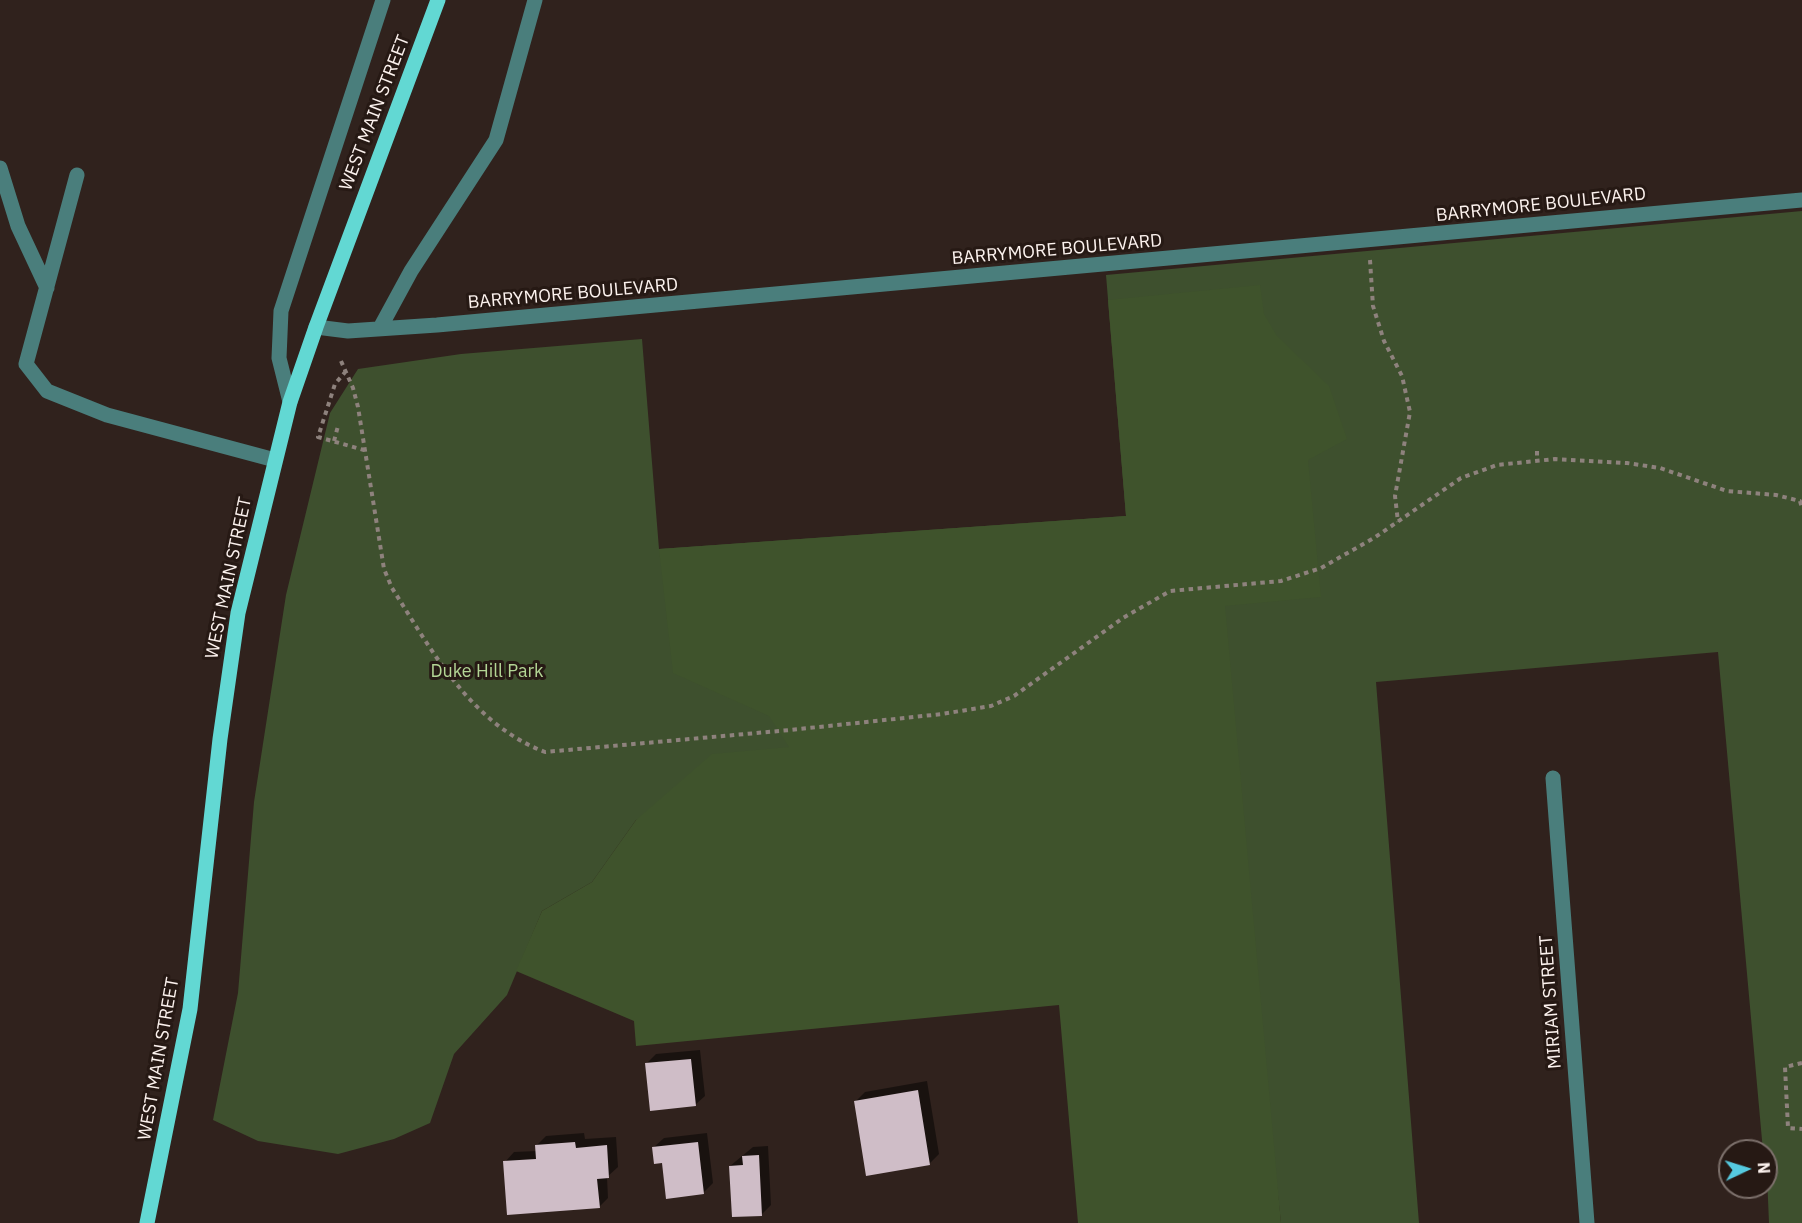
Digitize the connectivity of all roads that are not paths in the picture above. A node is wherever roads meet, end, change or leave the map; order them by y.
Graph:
1 (383, 0) edge
2 (438, 0) edge
3 (535, 0) edge
4 (0, 168) edge
5 (77, 175) dead end
6 (1802, 200) edge
7 (47, 288) junction
8 (316, 327) junction
9 (380, 328) junction
10 (290, 402) junction
11 (275, 460) junction
12 (1553, 778) dead end
13 (147, 1223) edge
14 (1587, 1223) edge

1 - 10 street
2 - 8 main road, WEST MAIN STREET
3 - 9 street
4 - 7 street
5 - 7 street
6 - 9 street, BARRYMORE BOULEVARD
7 - 11 street
8 - 9 street, BARRYMORE BOULEVARD
8 - 10 main road, WEST MAIN STREET
10 - 11 main road, WEST MAIN STREET
11 - 13 main road, WEST MAIN STREET
12 - 14 street, MIRIAM STREET

